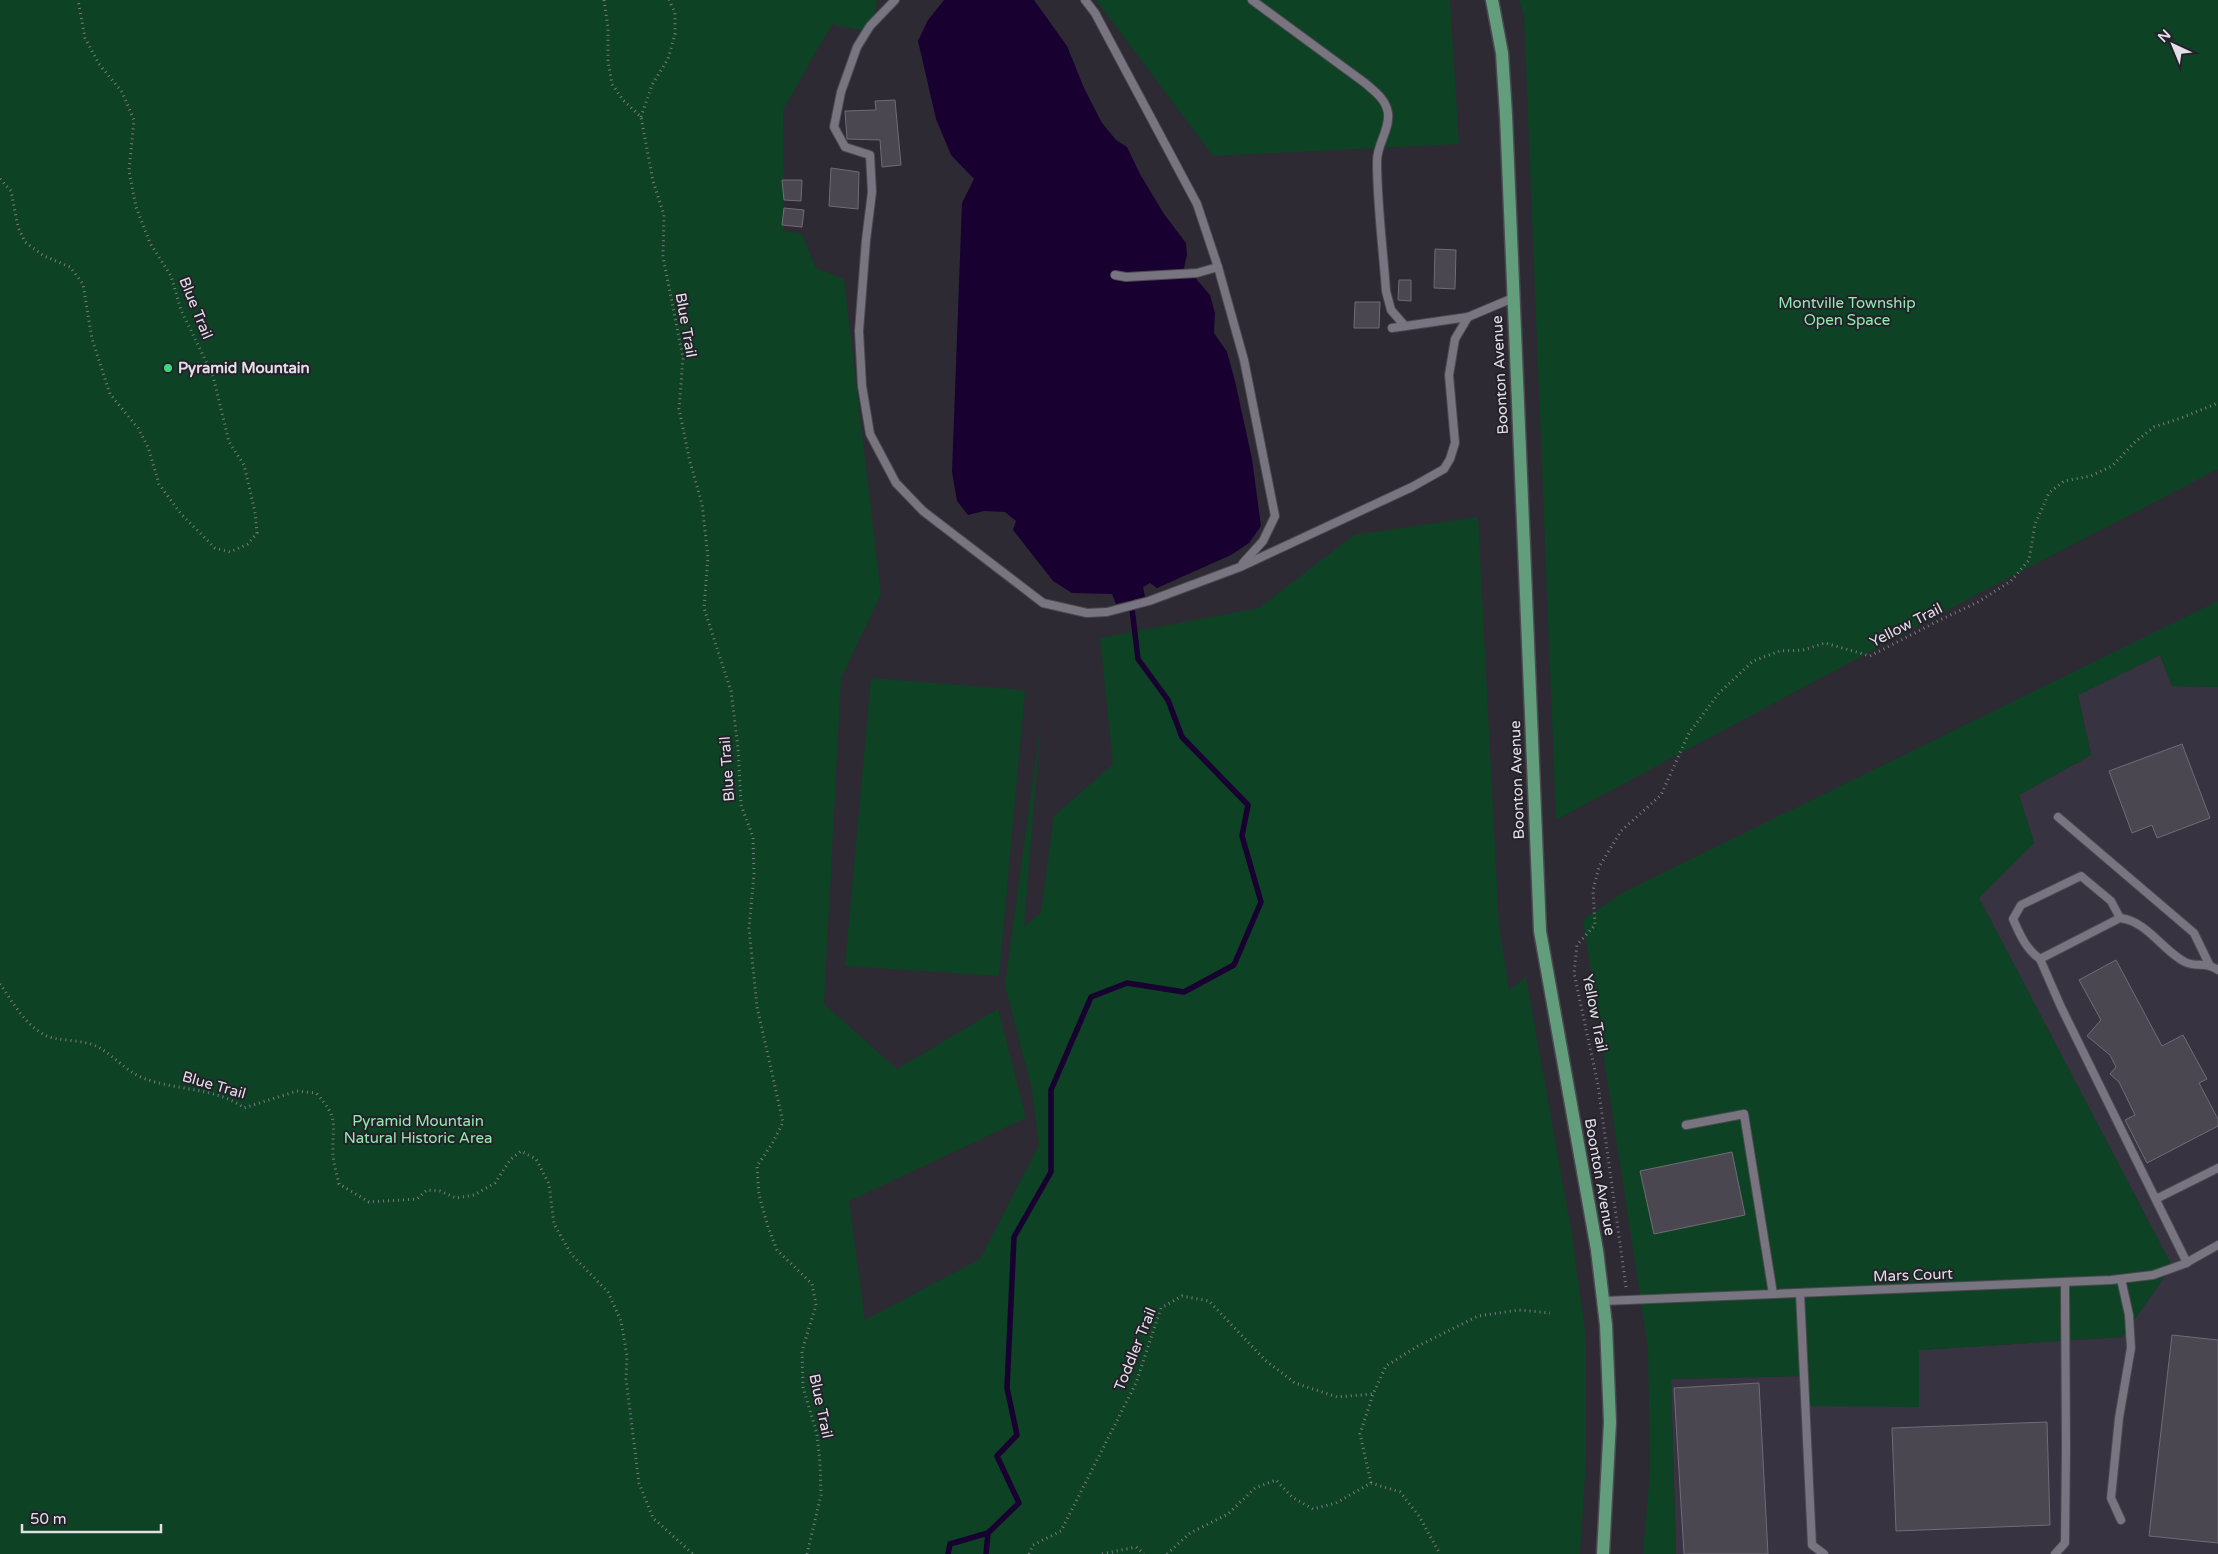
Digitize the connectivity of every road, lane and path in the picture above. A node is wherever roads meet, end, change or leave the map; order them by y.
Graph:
1 (78, 0) edge
2 (604, 0) edge
3 (669, 0) edge
4 (895, 0) edge
5 (1085, 0) edge
6 (1252, 0) edge
7 (1492, 0) edge
8 (641, 117) junction
9 (0, 179) edge
10 (1218, 268) junction
11 (1115, 275) dead end
12 (1513, 298) junction
13 (1468, 317) junction
14 (1405, 326) junction
15 (1392, 328) dead end
16 (2218, 403) edge
17 (1240, 567) junction
18 (2058, 817) dead end
19 (2120, 918) junction
20 (2040, 959) junction
21 (2209, 964) junction
22 (2218, 970) edge
23 (0, 984) edge
24 (1686, 1125) dead end
25 (2218, 1168) edge
26 (2156, 1199) junction
27 (2218, 1245) edge
28 (2187, 1263) junction
29 (2121, 1279) junction
30 (2065, 1282) junction
31 (1800, 1293) junction
32 (1773, 1294) junction
33 (1603, 1301) junction
34 (1550, 1313) dead end
35 (1373, 1394) junction
36 (1371, 1484) junction
37 (2121, 1520) dead end
38 (693, 1554) edge
39 (808, 1554) edge
40 (1029, 1554) edge
41 (1102, 1554) edge
42 (1144, 1554) edge
43 (1167, 1554) edge
44 (1440, 1554) edge
45 (1603, 1554) edge
46 (1824, 1554) edge
47 (2055, 1554) edge

1 - 9 path, Blue Trail
2 - 8 path
3 - 8 path
4 - 17 lane
5 - 10 lane
6 - 14 lane
7 - 12 main road, Boonton Avenue
8 - 39 path, Blue Trail
10 - 11 lane
10 - 17 lane
12 - 13 lane
12 - 33 main road, Boonton Avenue
13 - 14 lane
13 - 17 lane
14 - 15 lane
16 - 33 path, Yellow Trail
18 - 21 lane
19 - 20 lane
19 - 20 lane
19 - 21 lane
20 - 26 lane
21 - 22 lane
23 - 38 path, Blue Trail
24 - 32 lane
25 - 26 lane
26 - 28 lane
27 - 28 lane, Mars Court
28 - 29 lane, Mars Court
29 - 30 lane, Mars Court
29 - 37 lane
30 - 31 lane, Mars Court
30 - 47 lane
31 - 32 lane, Mars Court
31 - 46 lane
32 - 33 lane, Mars Court
33 - 45 main road, Boonton Avenue
34 - 35 path
35 - 36 path
35 - 40 path, Toddler Trail
36 - 43 path
36 - 44 path
41 - 42 path

